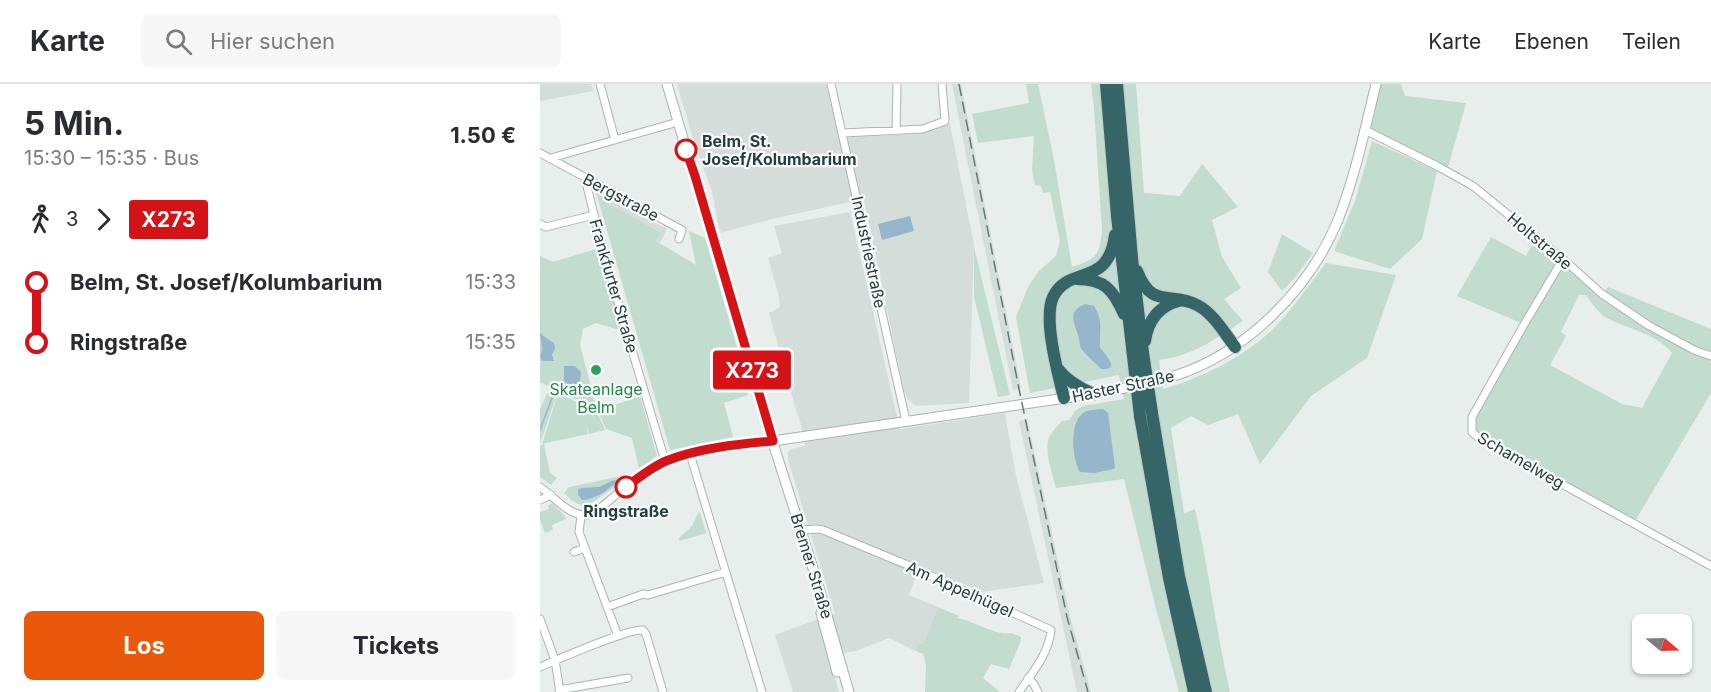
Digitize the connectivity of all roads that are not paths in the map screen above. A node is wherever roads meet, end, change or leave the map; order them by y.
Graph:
1 (600, 84) edge
2 (667, 84) edge
3 (831, 84) edge
4 (897, 84) edge
5 (942, 84) edge
6 (1106, 84) edge
7 (1117, 84) edge
8 (1376, 84) edge
9 (678, 122) junction
10 (1365, 130) junction
11 (896, 131) junction
12 (843, 133) junction
13 (615, 140) junction
14 (540, 153) edge
15 (551, 158) junction
16 (585, 178) junction
17 (594, 215) junction
18 (1117, 216) junction
19 (540, 224) edge
20 (679, 240) dead end
21 (1132, 258) junction
22 (1563, 259) junction
23 (1076, 279) junction
24 (1181, 301) junction
25 (1128, 323) junction
26 (1235, 346) junction
27 (1138, 355) junction
28 (1711, 356) edge
29 (1057, 368) junction
30 (1094, 394) junction
31 (1064, 398) junction
32 (1146, 414) junction
33 (906, 421) junction
34 (773, 441) junction
35 (690, 454) junction
36 (666, 461) junction
37 (540, 487) edge
38 (551, 495) junction
39 (540, 500) edge
40 (581, 516) junction
41 (801, 530) junction
42 (585, 548) junction
43 (574, 552) dead end
44 (1711, 566) edge
45 (726, 572) junction
46 (607, 607) junction
47 (540, 619) edge
48 (618, 636) junction
49 (555, 660) junction
50 (540, 667) edge
51 (628, 678) dead end
52 (1028, 678) junction
53 (560, 691) edge
54 (663, 692) edge
55 (762, 692) edge
56 (843, 692) edge
57 (849, 692) edge
58 (1019, 692) edge
59 (1038, 692) edge
60 (1194, 692) edge
61 (1206, 692) edge

1 - 13 street
2 - 9 street, Bremer Straße
3 - 12 street, Industriestraße
4 - 11 street
5 - 11 street
6 - 18 highway
7 - 21 highway
8 - 10 street, Haster Straße
9 - 13 street, Bergstraße
9 - 34 street, Bremer Straße
10 - 22 street, Holtstraße
10 - 26 street, Haster Straße
11 - 12 street
12 - 33 street, Industriestraße
13 - 15 street, Bergstraße
14 - 15 street, Bergstraße
15 - 16 street, Bergstraße
16 - 17 street, Frankfurter Straße
16 - 20 street, Bergstraße
17 - 19 street
17 - 36 street, Frankfurter Straße
18 - 23 highway
18 - 25 highway
21 - 24 highway
21 - 27 highway
22 - 28 street, Holtstraße
22 - 44 street, Schamelweg
23 - 25 highway
23 - 29 highway
24 - 26 highway
24 - 27 highway
25 - 27 highway
26 - 30 street, Haster Straße
27 - 32 highway, bridge
29 - 30 highway
29 - 31 highway
30 - 31 street, Haster Straße
31 - 33 street, Haster Straße
32 - 60 highway
32 - 61 highway
33 - 34 street, Haster Straße
34 - 35 street
34 - 41 street, Bremer Straße
34 - 56 street, Bremer Straße
35 - 36 street
35 - 45 street
36 - 40 street
37 - 38 street
38 - 39 street
38 - 40 street
40 - 42 street
41 - 52 street, Am Appelhügel
41 - 57 street, Bremer Straße
42 - 43 street
42 - 46 street
45 - 46 street
45 - 55 street
46 - 48 street
47 - 49 street
48 - 49 street
48 - 54 street
49 - 50 street
49 - 53 street
51 - 53 street
52 - 58 street, Am Appelhügel
52 - 59 street

